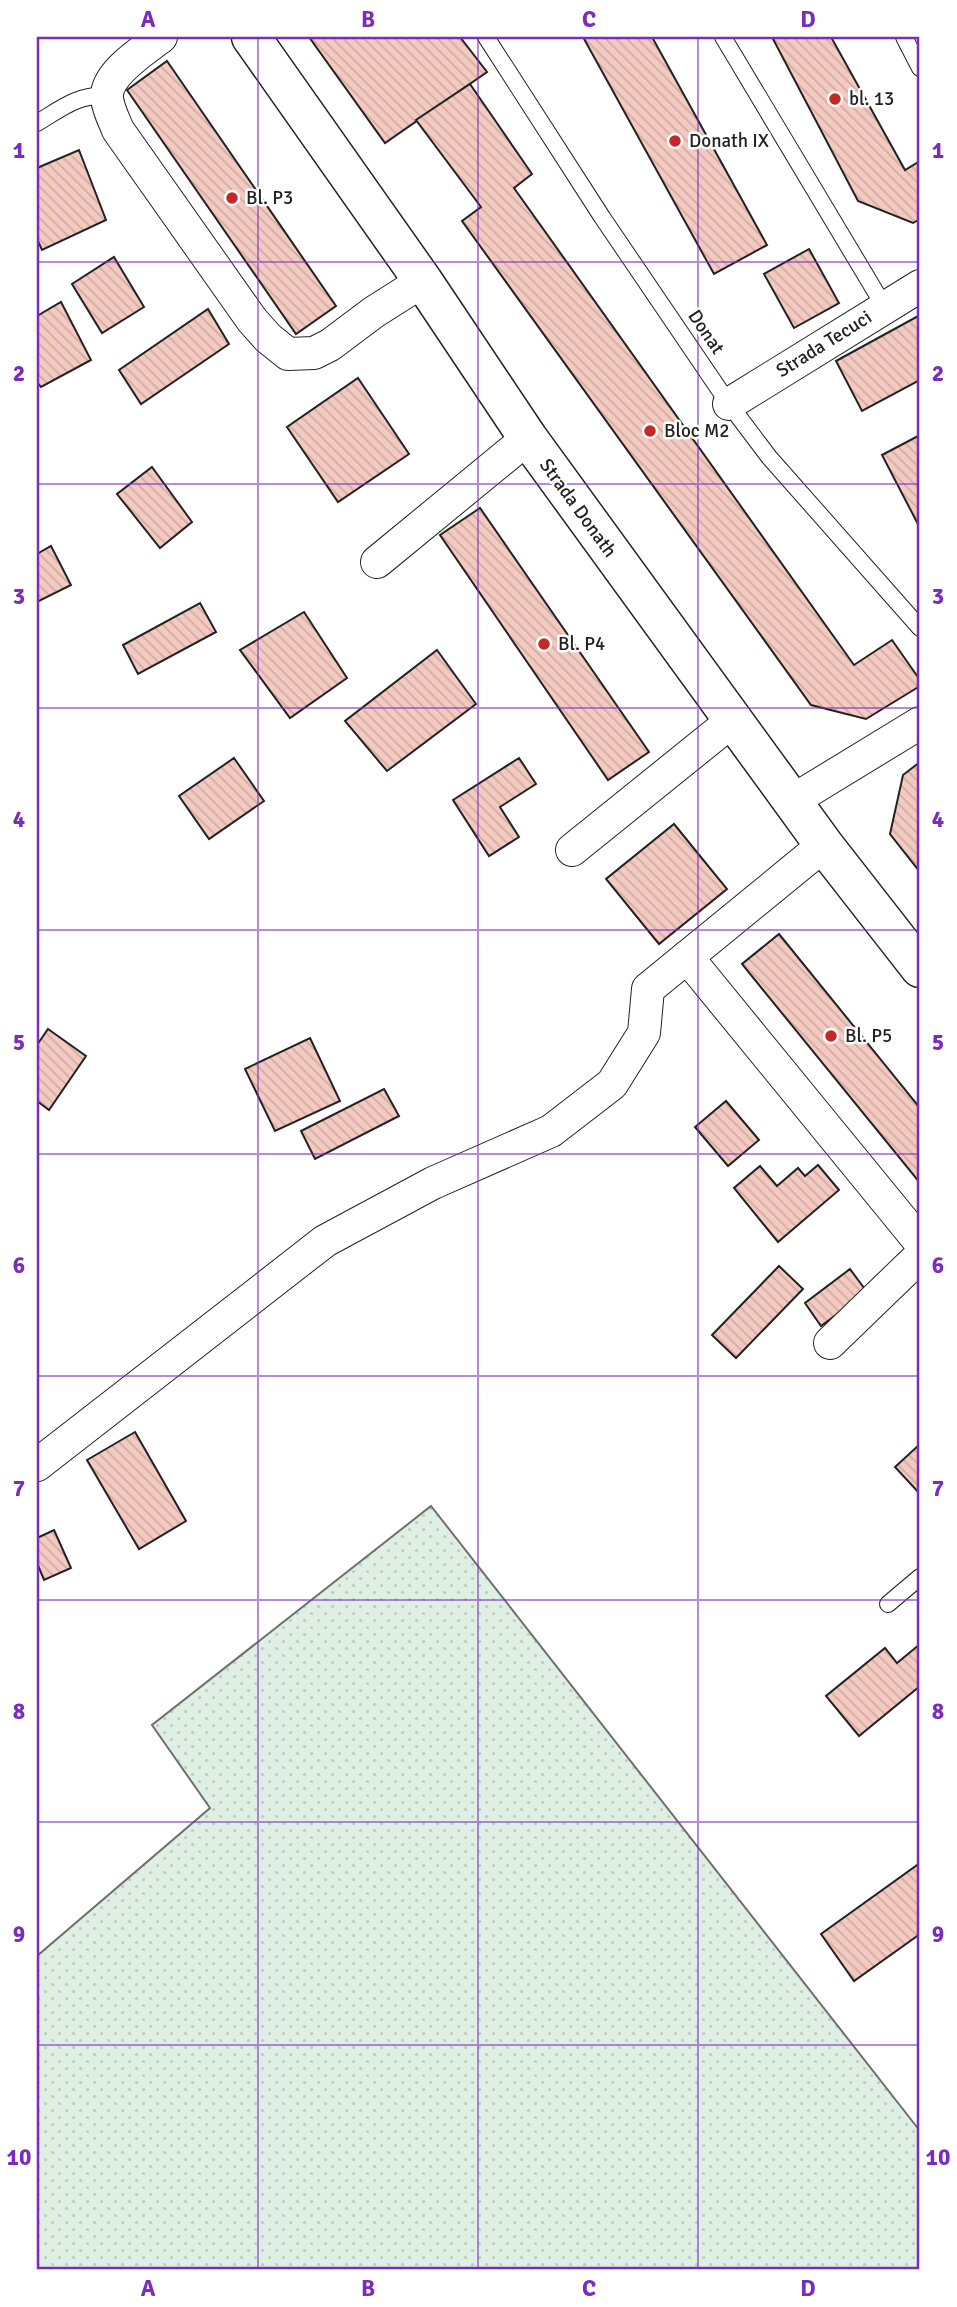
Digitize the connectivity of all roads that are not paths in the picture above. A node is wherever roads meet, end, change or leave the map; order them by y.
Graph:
1 (161, 37) edge
2 (251, 37) edge
3 (486, 37) edge
4 (723, 37) edge
5 (904, 37) edge
6 (920, 68) edge
7 (107, 96) junction
8 (37, 124) edge
9 (423, 281) junction
10 (920, 286) edge
11 (884, 306) junction
12 (729, 404) junction
13 (528, 438) junction
14 (377, 562) dead end
15 (920, 628) edge
16 (732, 720) junction
17 (920, 723) edge
18 (792, 801) junction
19 (824, 845) junction
20 (572, 850) dead end
21 (687, 957) junction
22 (920, 968) edge
23 (920, 1242) edge
24 (920, 1256) edge
25 (830, 1343) dead end
26 (37, 1465) edge
27 (920, 1577) edge
28 (888, 1604) dead end

1 - 7 street
2 - 9 main road, Strada Donath
3 - 12 lane, Donat
4 - 11 lane
5 - 6 lane
7 - 8 lane
7 - 9 street
9 - 13 main road, Strada Donath
10 - 11 street, Strada Tecuci
11 - 12 street, Strada Tecuci
12 - 15 lane, Donat
13 - 14 street
13 - 16 main road, Strada Donath
16 - 18 main road, Strada Donath
16 - 20 street
17 - 18 street
18 - 19 main road, Strada Donath
19 - 21 street
19 - 22 main road, Strada Donath
21 - 23 street
21 - 26 street
24 - 25 street
27 - 28 lane

